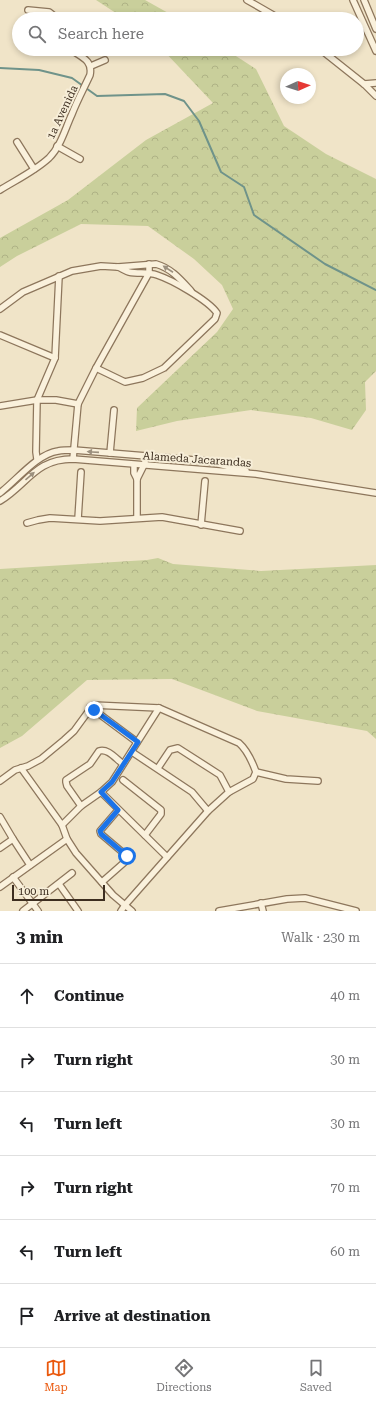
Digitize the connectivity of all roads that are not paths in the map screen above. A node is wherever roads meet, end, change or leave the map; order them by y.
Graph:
1 (247, 0) edge
2 (353, 0) edge
3 (364, 0) edge
4 (28, 10) dead end
5 (49, 12) edge
6 (268, 12) edge
7 (358, 12) edge
8 (364, 24) edge
9 (376, 30) edge
10 (376, 51) edge
11 (80, 56) edge
12 (329, 56) edge
13 (105, 60) dead end
14 (91, 66) junction
15 (376, 83) edge
16 (364, 84) junction
17 (376, 96) edge
18 (17, 142) dead end
19 (57, 146) junction
20 (80, 159) dead end
21 (34, 169) junction
22 (0, 190) edge
23 (149, 264) junction
24 (118, 267) junction
25 (149, 274) junction
26 (59, 276) junction
27 (196, 296) junction
28 (0, 309) edge
29 (0, 335) edge
30 (55, 358) junction
31 (96, 368) junction
32 (37, 400) junction
33 (78, 404) junction
34 (0, 406) edge
35 (114, 410) dead end
36 (74, 450) junction
37 (110, 453) junction
38 (145, 456) junction
39 (73, 458) junction
40 (38, 459) junction
41 (134, 464) junction
42 (144, 465) junction
43 (81, 472) dead end
44 (256, 474) junction
45 (138, 479) junction
46 (205, 481) dead end
47 (0, 493) edge
48 (376, 493) edge
49 (0, 501) edge
50 (137, 518) junction
51 (78, 519) junction
52 (27, 524) dead end
53 (201, 524) junction
54 (240, 532) dead end
55 (90, 707) junction
56 (159, 708) junction
57 (138, 742) junction
58 (132, 752) junction
59 (123, 764) junction
60 (21, 768) junction
61 (158, 768) junction
62 (256, 772) junction
63 (123, 780) dead end
64 (0, 781) edge
65 (318, 781) dead end
66 (101, 792) junction
67 (229, 792) junction
68 (81, 806) junction
69 (118, 810) junction
70 (208, 811) junction
71 (0, 817) edge
72 (62, 825) junction
73 (145, 835) junction
74 (13, 839) junction
75 (67, 839) junction
76 (0, 848) edge
77 (167, 857) junction
78 (30, 865) junction
79 (72, 873) dead end
80 (13, 877) junction
81 (102, 882) junction
82 (58, 884) junction
83 (0, 887) edge
84 (261, 903) junction
85 (33, 904) junction
86 (125, 905) junction
87 (24, 911) edge
88 (38, 911) edge
89 (78, 911) edge
90 (121, 911) edge
91 (132, 911) edge
92 (219, 911) edge
93 (263, 911) edge
94 (356, 911) edge

1 - 6 street
2 - 7 street
3 - 9 street
4 - 5 street
8 - 10 street
11 - 14 street
12 - 16 street
13 - 14 street
14 - 19 street, 1a Avenida
15 - 16 street
16 - 17 street
18 - 21 street
19 - 20 street
19 - 21 street, 1a Avenida
21 - 22 street, 1a Avenida
23 - 24 street
23 - 25 street
27 -> 23 street
24 - 25 street
24 - 26 street
25 - 27 street
25 - 31 street
26 - 28 street
26 - 30 street
27 - 31 street
29 - 30 street
30 - 32 street
31 - 33 street
32 - 33 street
32 - 34 street
32 - 40 street
33 - 36 street
35 - 37 street
37 -> 36 street, Alameda Jacarandas
36 - 39 street
36 - 40 street, Alameda Jacarandas
37 - 38 street, Alameda Jacarandas
38 - 42 street
38 - 44 street, Alameda Jacarandas
39 - 41 street, Alameda Jacarandas
49 -> 39 street, Alameda Jacarandas
40 - 47 street, Alameda Jacarandas
41 - 42 street, Alameda Jacarandas
41 - 45 street
42 - 44 street, Alameda Jacarandas
42 - 45 street
43 - 51 street
44 - 48 street
45 - 50 street
46 - 53 street
50 - 51 street
50 - 53 street
51 - 52 street
53 - 54 street
55 - 56 street
55 - 57 street
55 - 60 street
56 - 57 street
56 - 62 street
57 - 58 street
58 - 59 street
58 - 61 street
59 - 66 street
59 - 68 street
60 - 64 street
60 - 72 street
61 - 67 street
61 - 70 street
62 - 65 street
62 - 67 street
63 - 73 street
66 - 68 street
66 - 69 street
67 - 70 street
68 - 72 street
69 - 73 street
69 - 81 street
70 - 77 street
71 - 74 street
72 - 75 street
73 - 77 street
74 - 76 street
74 - 78 street
75 - 78 street
75 - 81 street
77 - 86 street
78 - 80 street
79 - 82 street
80 - 83 street
80 - 85 street
81 - 86 street
82 - 85 street
82 - 89 street
84 - 92 street
84 - 93 street
84 - 94 street
85 - 87 street
85 - 88 street
86 - 90 street
86 - 91 street

